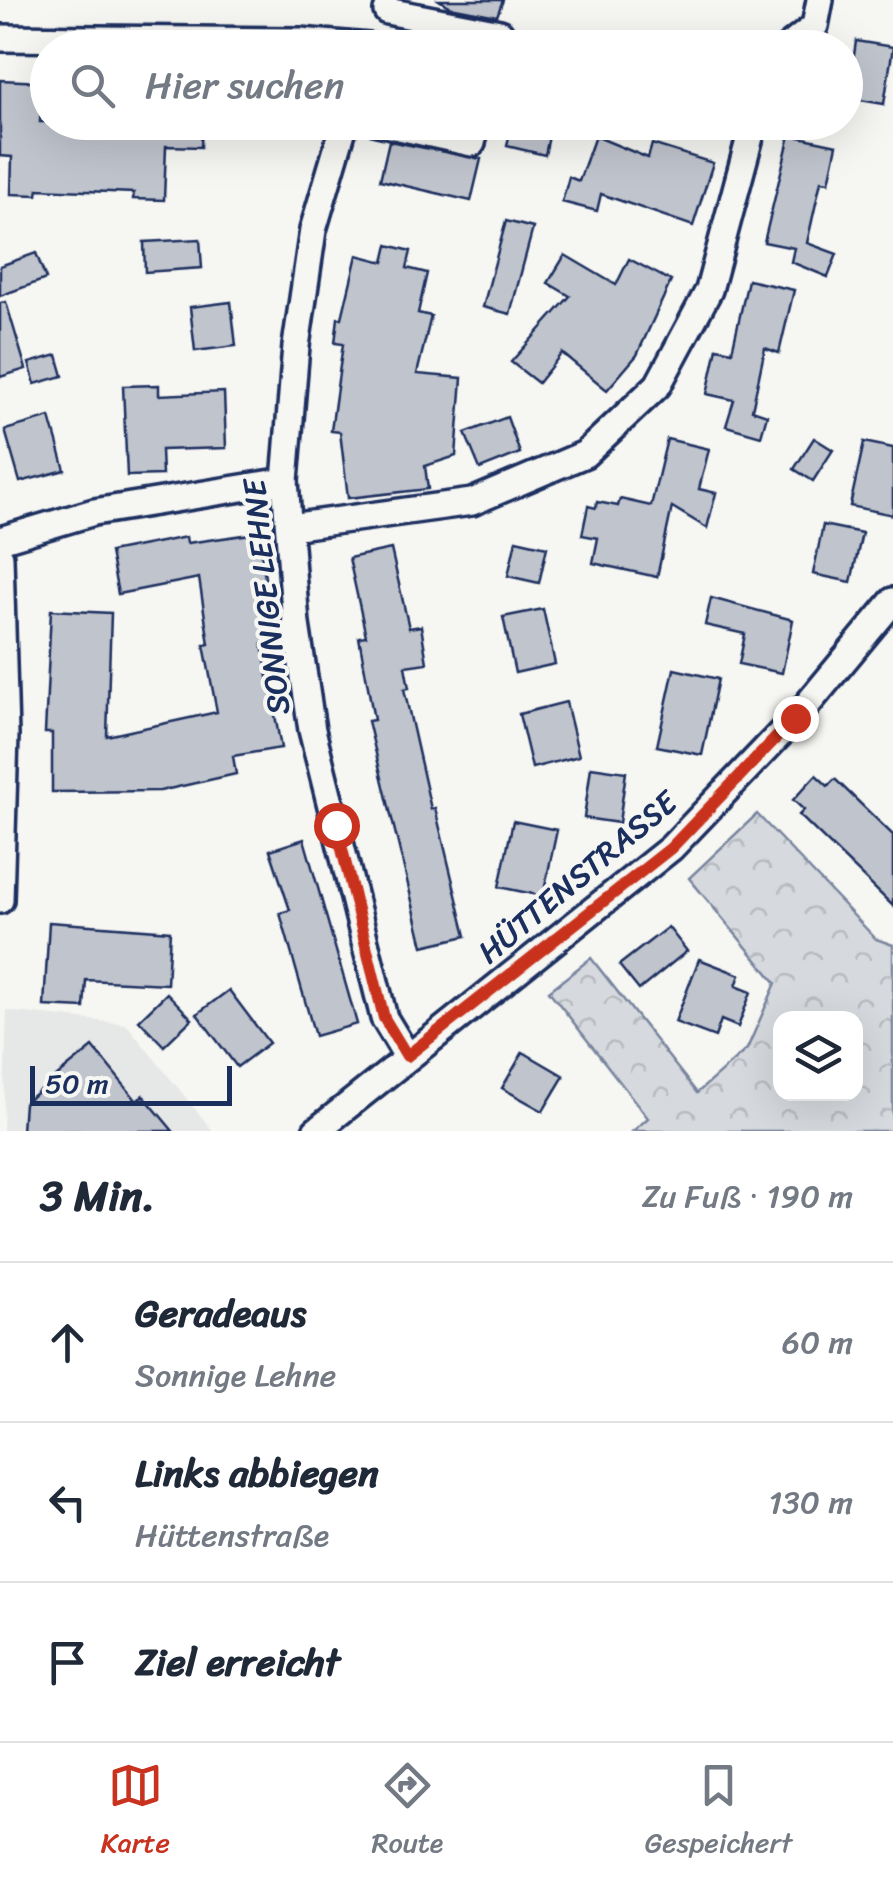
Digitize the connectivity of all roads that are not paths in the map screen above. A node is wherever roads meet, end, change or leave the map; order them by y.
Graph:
1 (820, 0) edge
2 (390, 6) edge
3 (378, 30) edge
4 (488, 30) edge
5 (810, 30) edge
6 (0, 38) edge
7 (30, 38) edge
8 (340, 140) edge
9 (749, 140) edge
10 (285, 481) junction
11 (290, 527) junction
12 (0, 540) edge
13 (0, 557) edge
14 (893, 601) edge
15 (0, 900) edge
16 (407, 1056) junction
17 (316, 1131) edge

1 - 5 street
2 - 3 street
2 - 4 street
6 - 7 street
8 - 10 street, SONNIGE LEHNE
9 - 11 street
10 - 11 street, SONNIGE LEHNE
10 - 12 street
11 - 16 street, SONNIGE LEHNE
13 - 15 street
14 - 16 street, HÜTTENSTRASSE
16 - 17 street, HÜTTENSTRASSE

